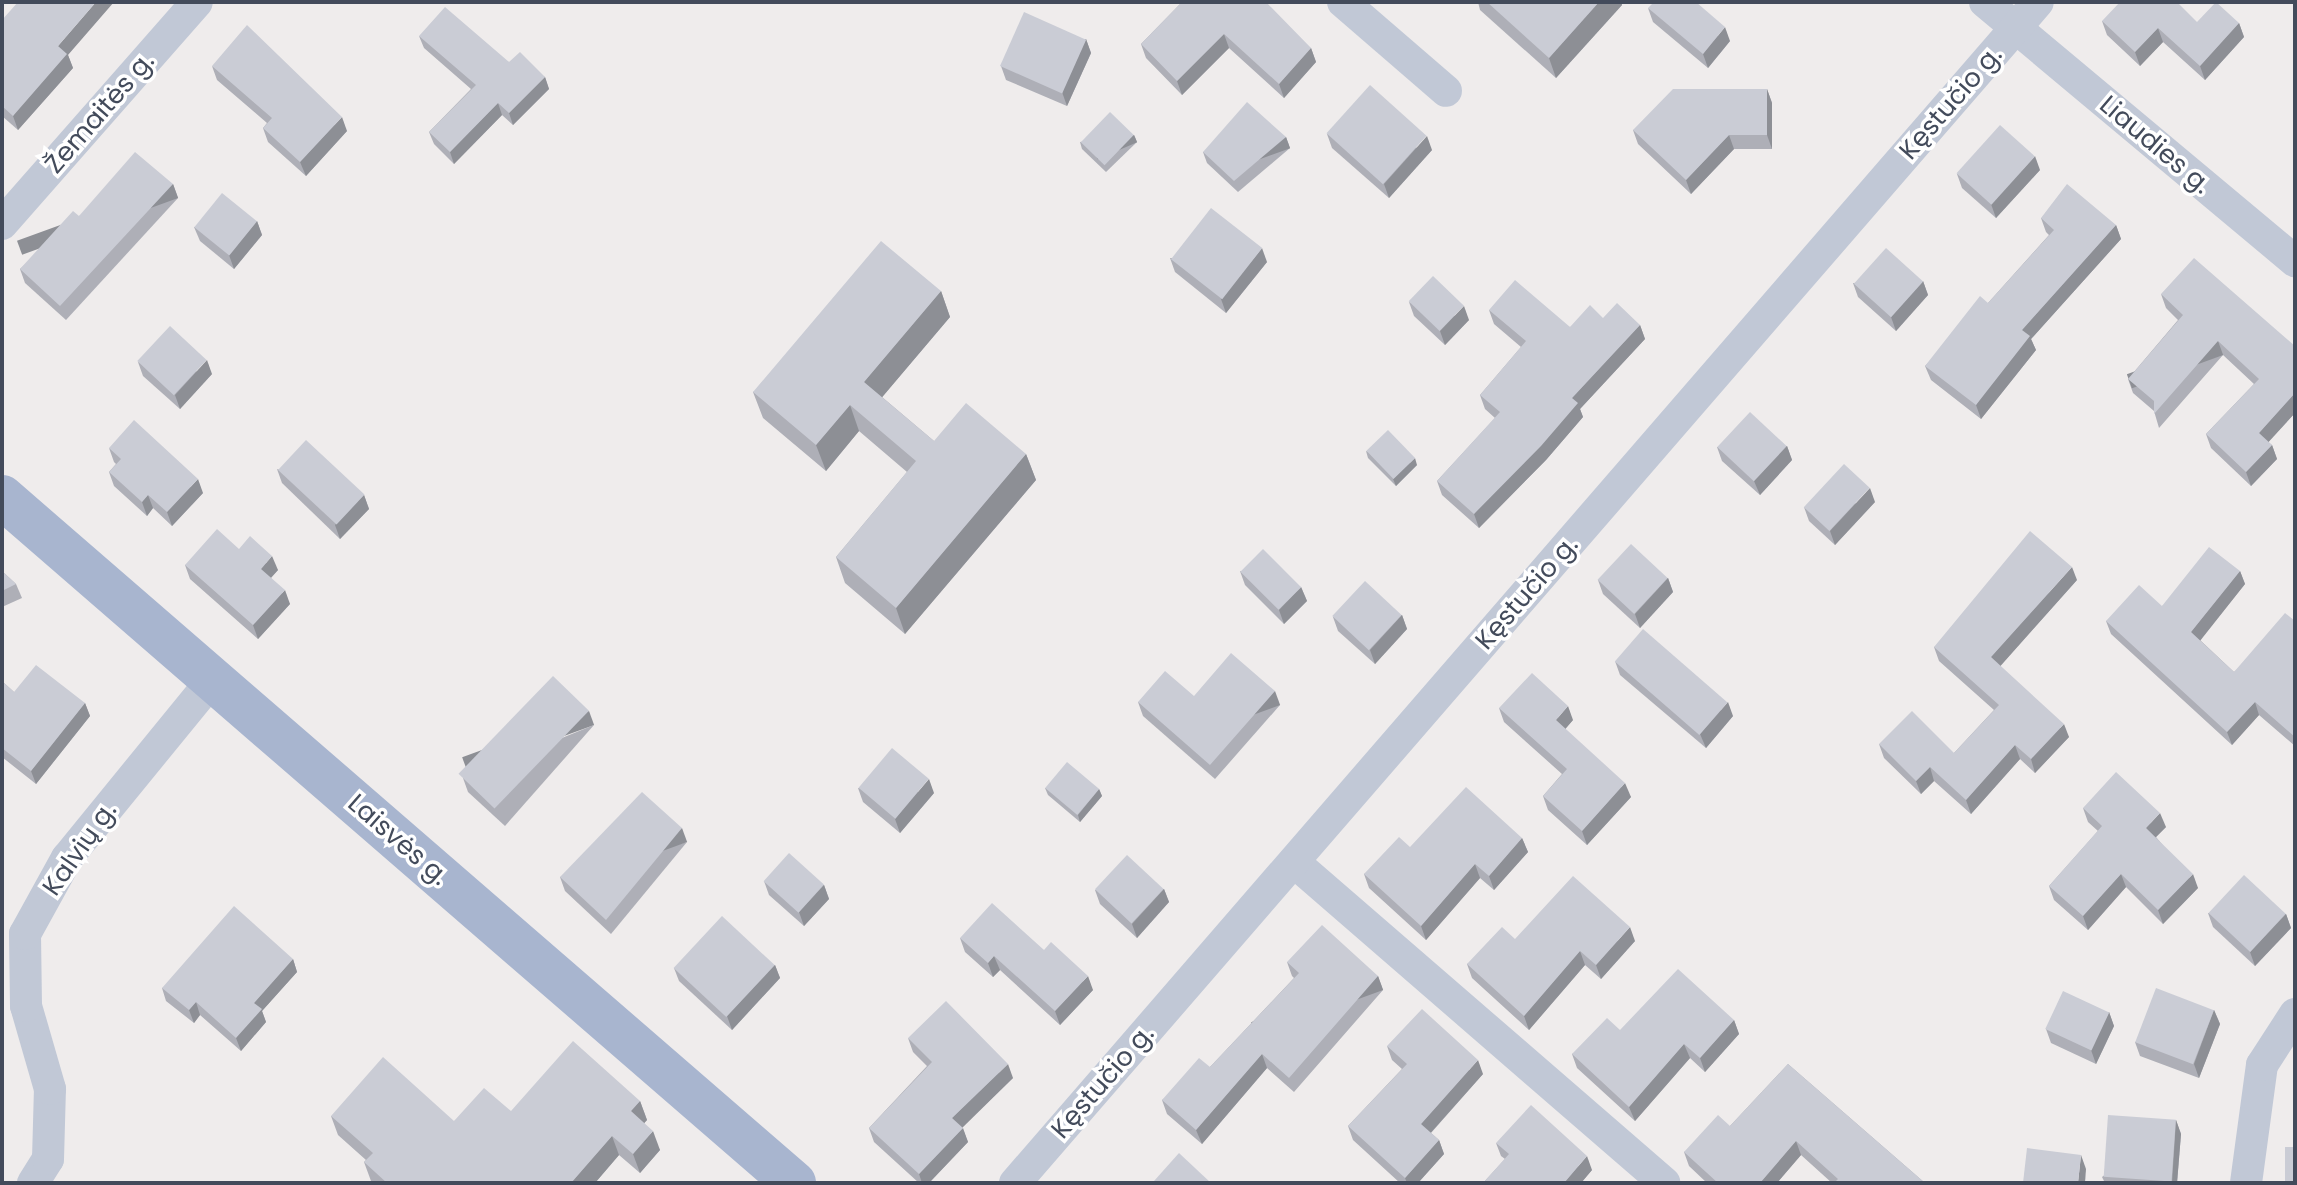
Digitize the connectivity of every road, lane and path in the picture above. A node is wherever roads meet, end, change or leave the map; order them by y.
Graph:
1 (197, 2) edge
2 (1343, 2) edge
3 (1985, 2) edge
4 (2038, 2) edge
5 (2016, 28) junction
6 (1446, 91) dead end
7 (2, 224) edge
8 (2295, 261) edge
9 (2, 497) edge
10 (212, 680) junction
11 (1294, 862) junction
12 (2295, 1014) edge
13 (33, 1183) edge
14 (794, 1183) edge
15 (1015, 1183) edge
16 (1664, 1183) edge
17 (2246, 1183) edge

1 - 7 street, Žemaitės g.
2 - 6 street
3 - 5 street, Liaudies g.
4 - 5 street, Kęstučio g.
5 - 8 street, Liaudies g.
5 - 11 street, Kęstučio g.
9 - 10 main road, Laisvės g.
10 - 13 street, Kalvių g.
10 - 14 main road, Laisvės g.
11 - 15 street, Kęstučio g.
11 - 16 street
12 - 17 street

